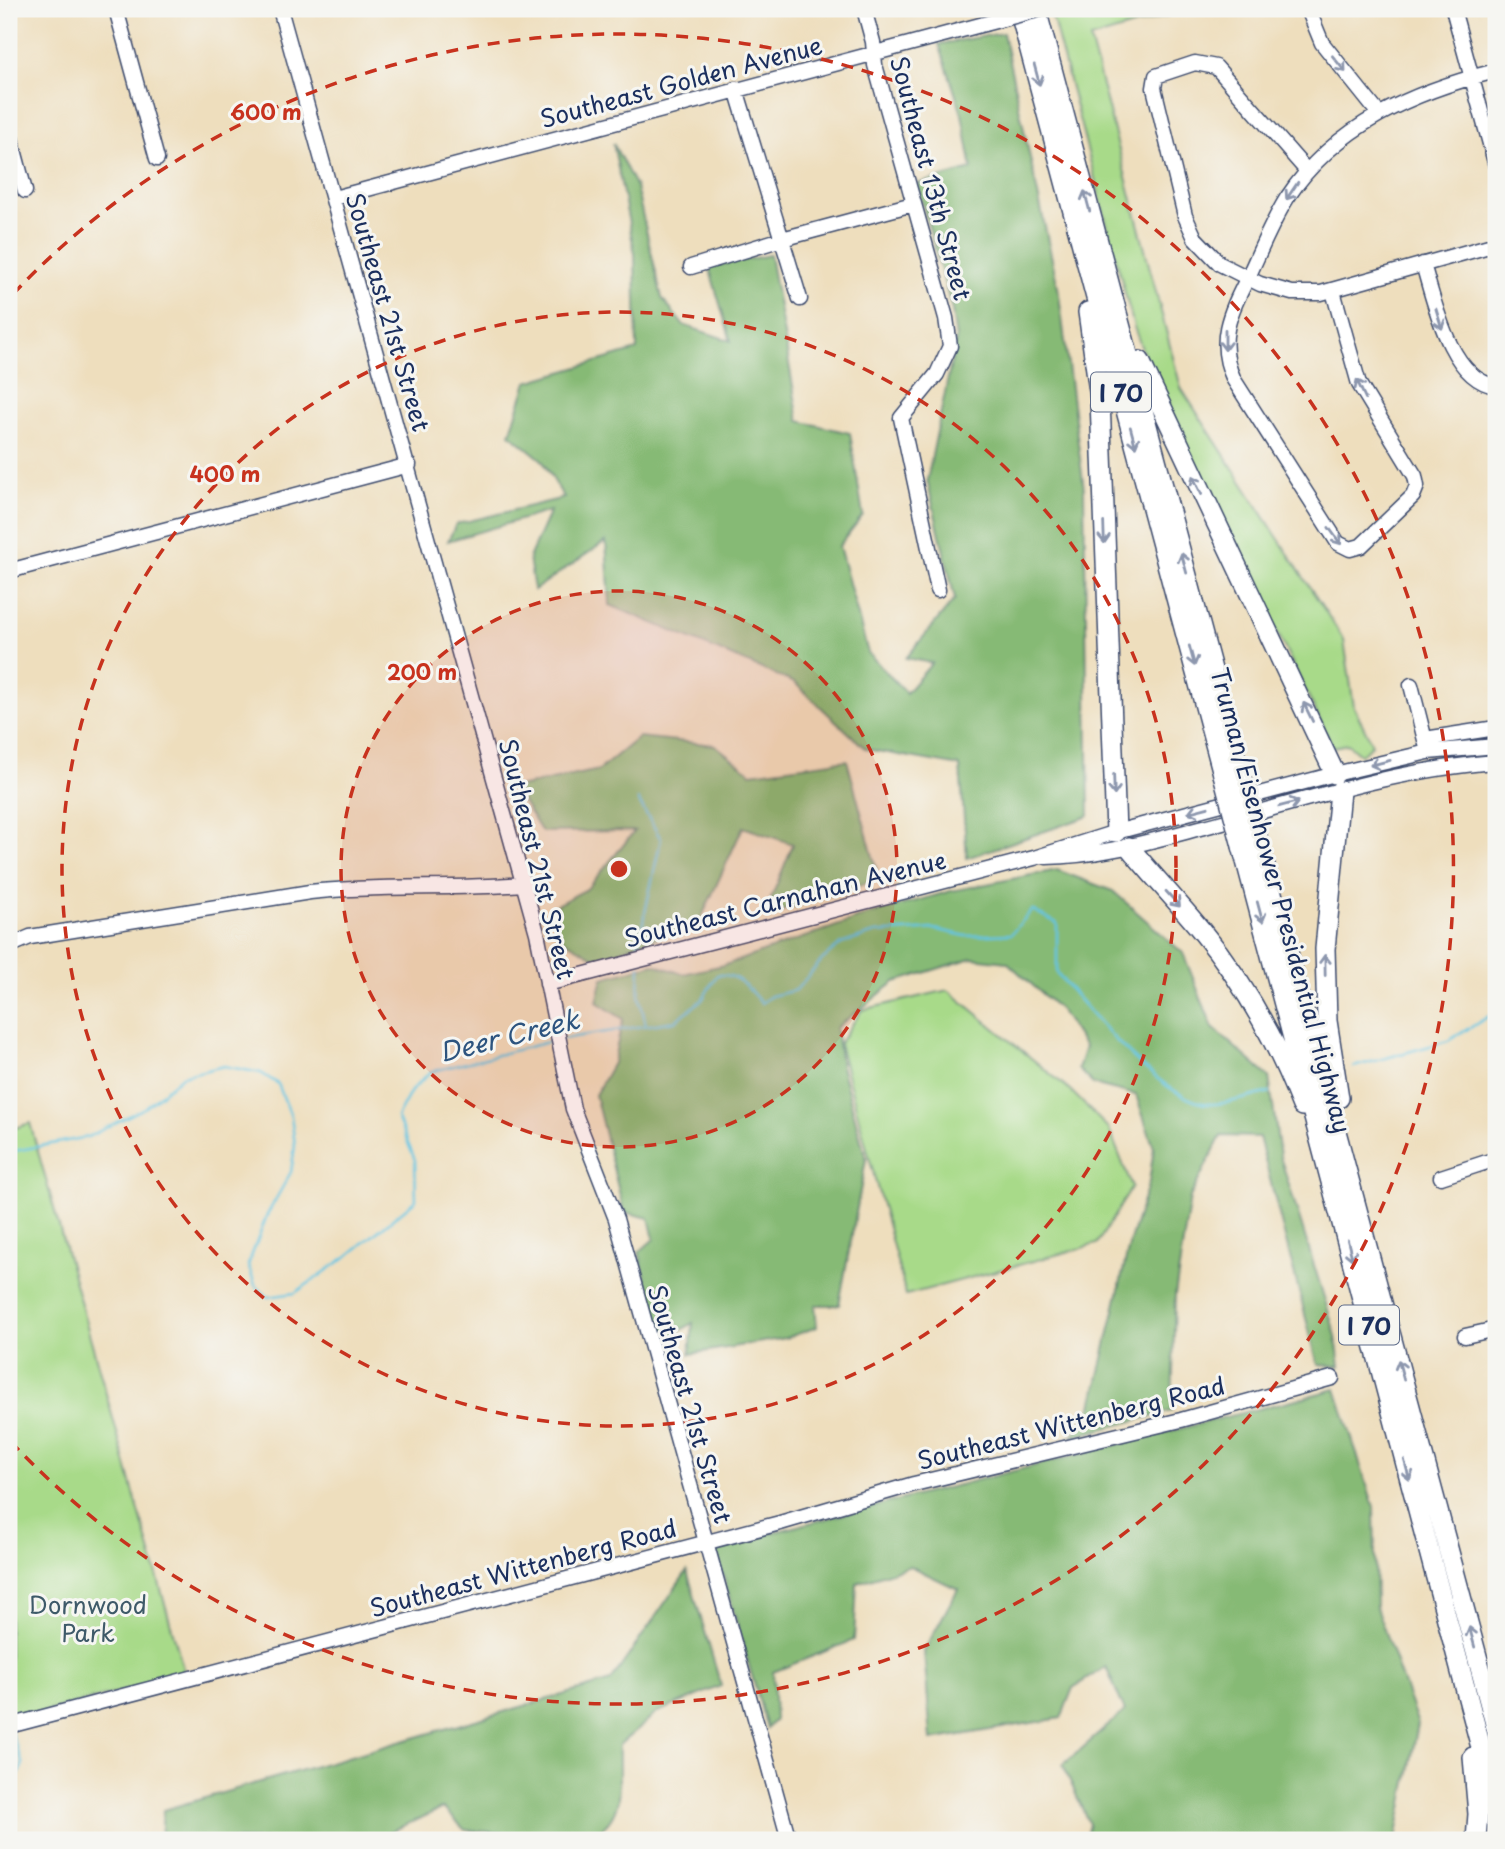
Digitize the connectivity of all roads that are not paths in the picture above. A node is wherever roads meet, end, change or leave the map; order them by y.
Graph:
1 (116, 9) edge
2 (280, 9) edge
3 (864, 9) edge
4 (1019, 9) edge
5 (1036, 9) edge
6 (1041, 9) edge
7 (1308, 9) edge
8 (1453, 9) edge
9 (874, 53) junction
10 (1496, 71) edge
11 (1471, 77) junction
12 (736, 89) junction
13 (1379, 114) junction
14 (9, 131) edge
15 (1057, 150) junction
16 (157, 159) dead end
17 (1496, 166) edge
18 (1307, 171) junction
19 (25, 191) dead end
20 (334, 198) junction
21 (913, 204) junction
22 (782, 239) junction
23 (1496, 244) edge
24 (1099, 247) junction
25 (1423, 264) junction
26 (691, 267) dead end
27 (1248, 277) junction
28 (1333, 291) junction
29 (800, 299) dead end
30 (1496, 386) edge
31 (409, 466) junction
32 (9, 571) edge
33 (938, 590) dead end
34 (1411, 685) dead end
35 (1496, 728) edge
36 (1426, 746) junction
37 (1496, 746) edge
38 (1496, 762) edge
39 (1231, 773) junction
40 (1338, 782) junction
41 (1123, 839) junction
42 (1250, 844) junction
43 (524, 884) junction
44 (9, 946) edge
45 (547, 984) junction
46 (1496, 1159) edge
47 (1441, 1177) dead end
48 (1339, 1208) junction
49 (1367, 1251) junction
50 (1496, 1329) edge
51 (1465, 1336) dead end
52 (1332, 1378) dead end
53 (706, 1542) junction
54 (1461, 1670) junction
55 (1493, 1710) edge
56 (9, 1726) edge
57 (1496, 1727) edge
58 (1496, 1804) edge
59 (789, 1840) edge
60 (1476, 1840) edge

1 - 16 street
2 - 20 street, Southeast 21st Street
3 - 9 street, Southeast 13th Street
4 -> 15 highway, Truman/Eisenhower Presidential Highway / I 70
24 -> 5 highway, Truman/Eisenhower Presidential Highway / I 70
6 - 9 street, Southeast Golden Avenue, bridge
7 -> 13 street
8 - 11 street
9 - 12 street, Southeast Golden Avenue
9 - 21 street, Southeast 13th Street
10 - 11 street
11 - 13 street
11 - 17 street
12 - 20 street, Southeast Golden Avenue
12 - 22 street
13 - 18 street
14 - 19 street
15 -> 39 highway, Truman/Eisenhower Presidential Highway / I 70
15 -> 41 highway
18 -> 27 street
18 - 27 street
20 - 31 street, Southeast 21st Street
21 - 22 street
21 - 33 street, Southeast 13th Street
22 - 26 street
22 - 29 street
23 - 25 street
39 -> 24 highway, Truman/Eisenhower Presidential Highway / I 70
40 -> 24 highway
25 - 28 street
25 -> 30 street
27 - 28 street
27 -> 28 street
31 - 32 street
31 - 43 street, Southeast 21st Street
34 - 36 street
35 - 36 street
36 - 37 street
36 -> 40 street
38 - 40 street
39 - 42 highway, Truman/Eisenhower Presidential Highway / I 70, bridge
40 - 41 street, Southeast Carnahan Avenue
49 -> 40 highway
41 - 45 street, Southeast Carnahan Avenue
41 -> 48 highway
42 -> 48 highway, Truman/Eisenhower Presidential Highway / I 70
42 - 49 highway, Truman/Eisenhower Presidential Highway / I 70
43 - 44 street
43 - 45 street, Southeast 21st Street
45 - 53 street, Southeast 21st Street
46 - 47 street
48 -> 54 highway, Truman/Eisenhower Presidential Highway / I 70
55 -> 49 highway, Truman/Eisenhower Presidential Highway / I 70
50 - 51 street
52 - 53 street, Southeast Wittenberg Road
53 - 56 street, Southeast Wittenberg Road
53 - 59 street, Southeast 21st Street
54 - 58 highway, Truman/Eisenhower Presidential Highway / I 70
54 - 60 highway
55 - 57 highway, Truman/Eisenhower Presidential Highway / I 70

